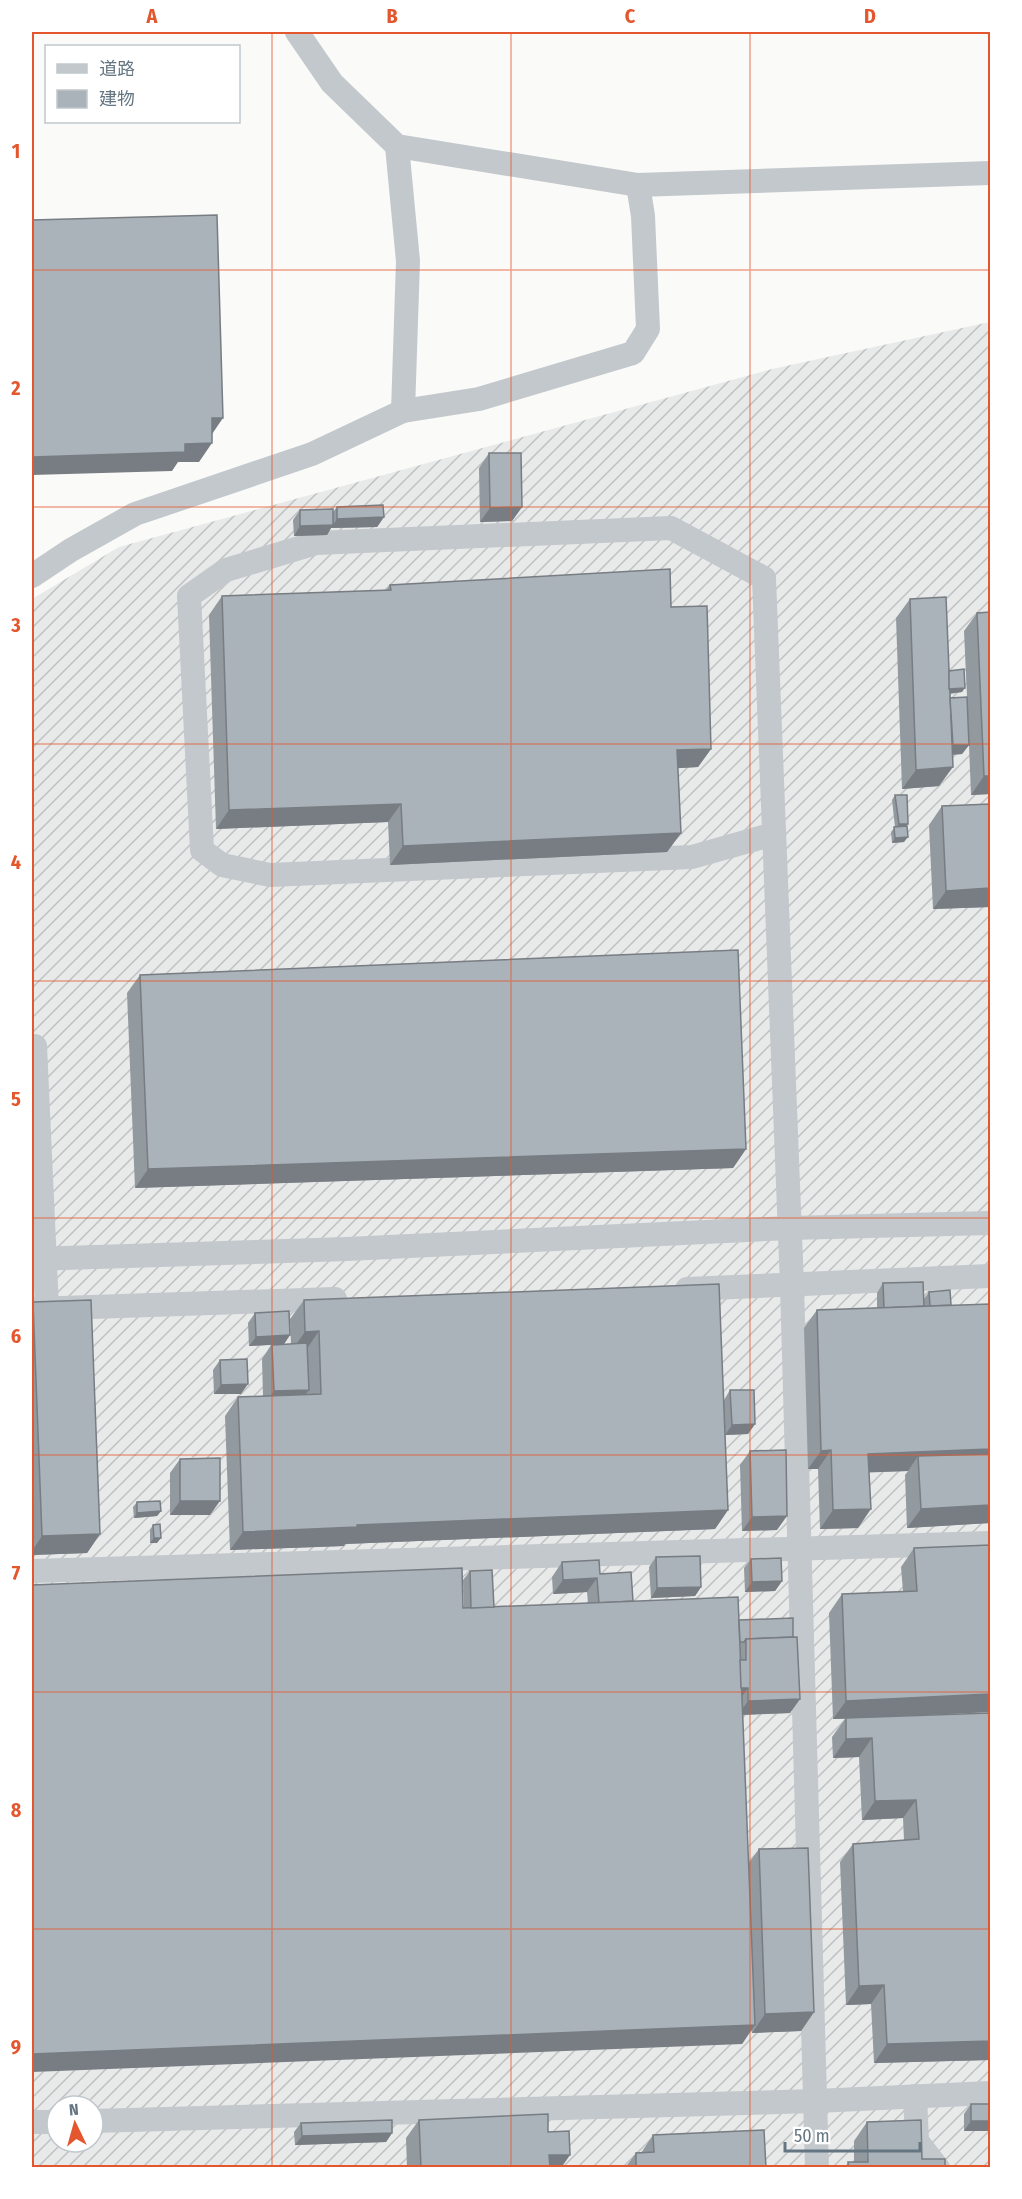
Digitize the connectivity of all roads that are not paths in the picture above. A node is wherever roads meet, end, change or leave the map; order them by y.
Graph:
1 (297, 32) edge
2 (397, 146) junction
3 (990, 173) edge
4 (638, 185) junction
5 (403, 411) junction
6 (32, 576) edge
7 (774, 834) junction
8 (35, 1046) dead end
9 (990, 1223) edge
10 (789, 1228) junction
11 (38, 1259) edge
12 (990, 1276) edge
13 (792, 1285) junction
14 (662, 1289) edge
15 (355, 1299) edge
16 (39, 1309) edge
17 (990, 1544) edge
18 (801, 1550) junction
19 (32, 1571) edge
20 (990, 2093) edge
21 (915, 2096) junction
22 (816, 2101) junction
23 (105, 2121) edge
24 (817, 2168) edge
25 (938, 2168) edge

1 - 2 street
2 - 4 street
2 - 5 street
3 - 4 street
4 - 5 street
5 - 6 street
7 - 7 street
7 - 10 street
8 - 11 street
9 - 10 street
10 - 11 street
10 - 13 street
11 - 16 street
12 - 13 street
13 - 14 street
13 - 18 street
15 - 16 street
17 - 18 street
18 - 19 street
18 - 22 street
20 - 21 street
21 - 22 street
21 - 25 street
22 - 23 street
22 - 24 street

